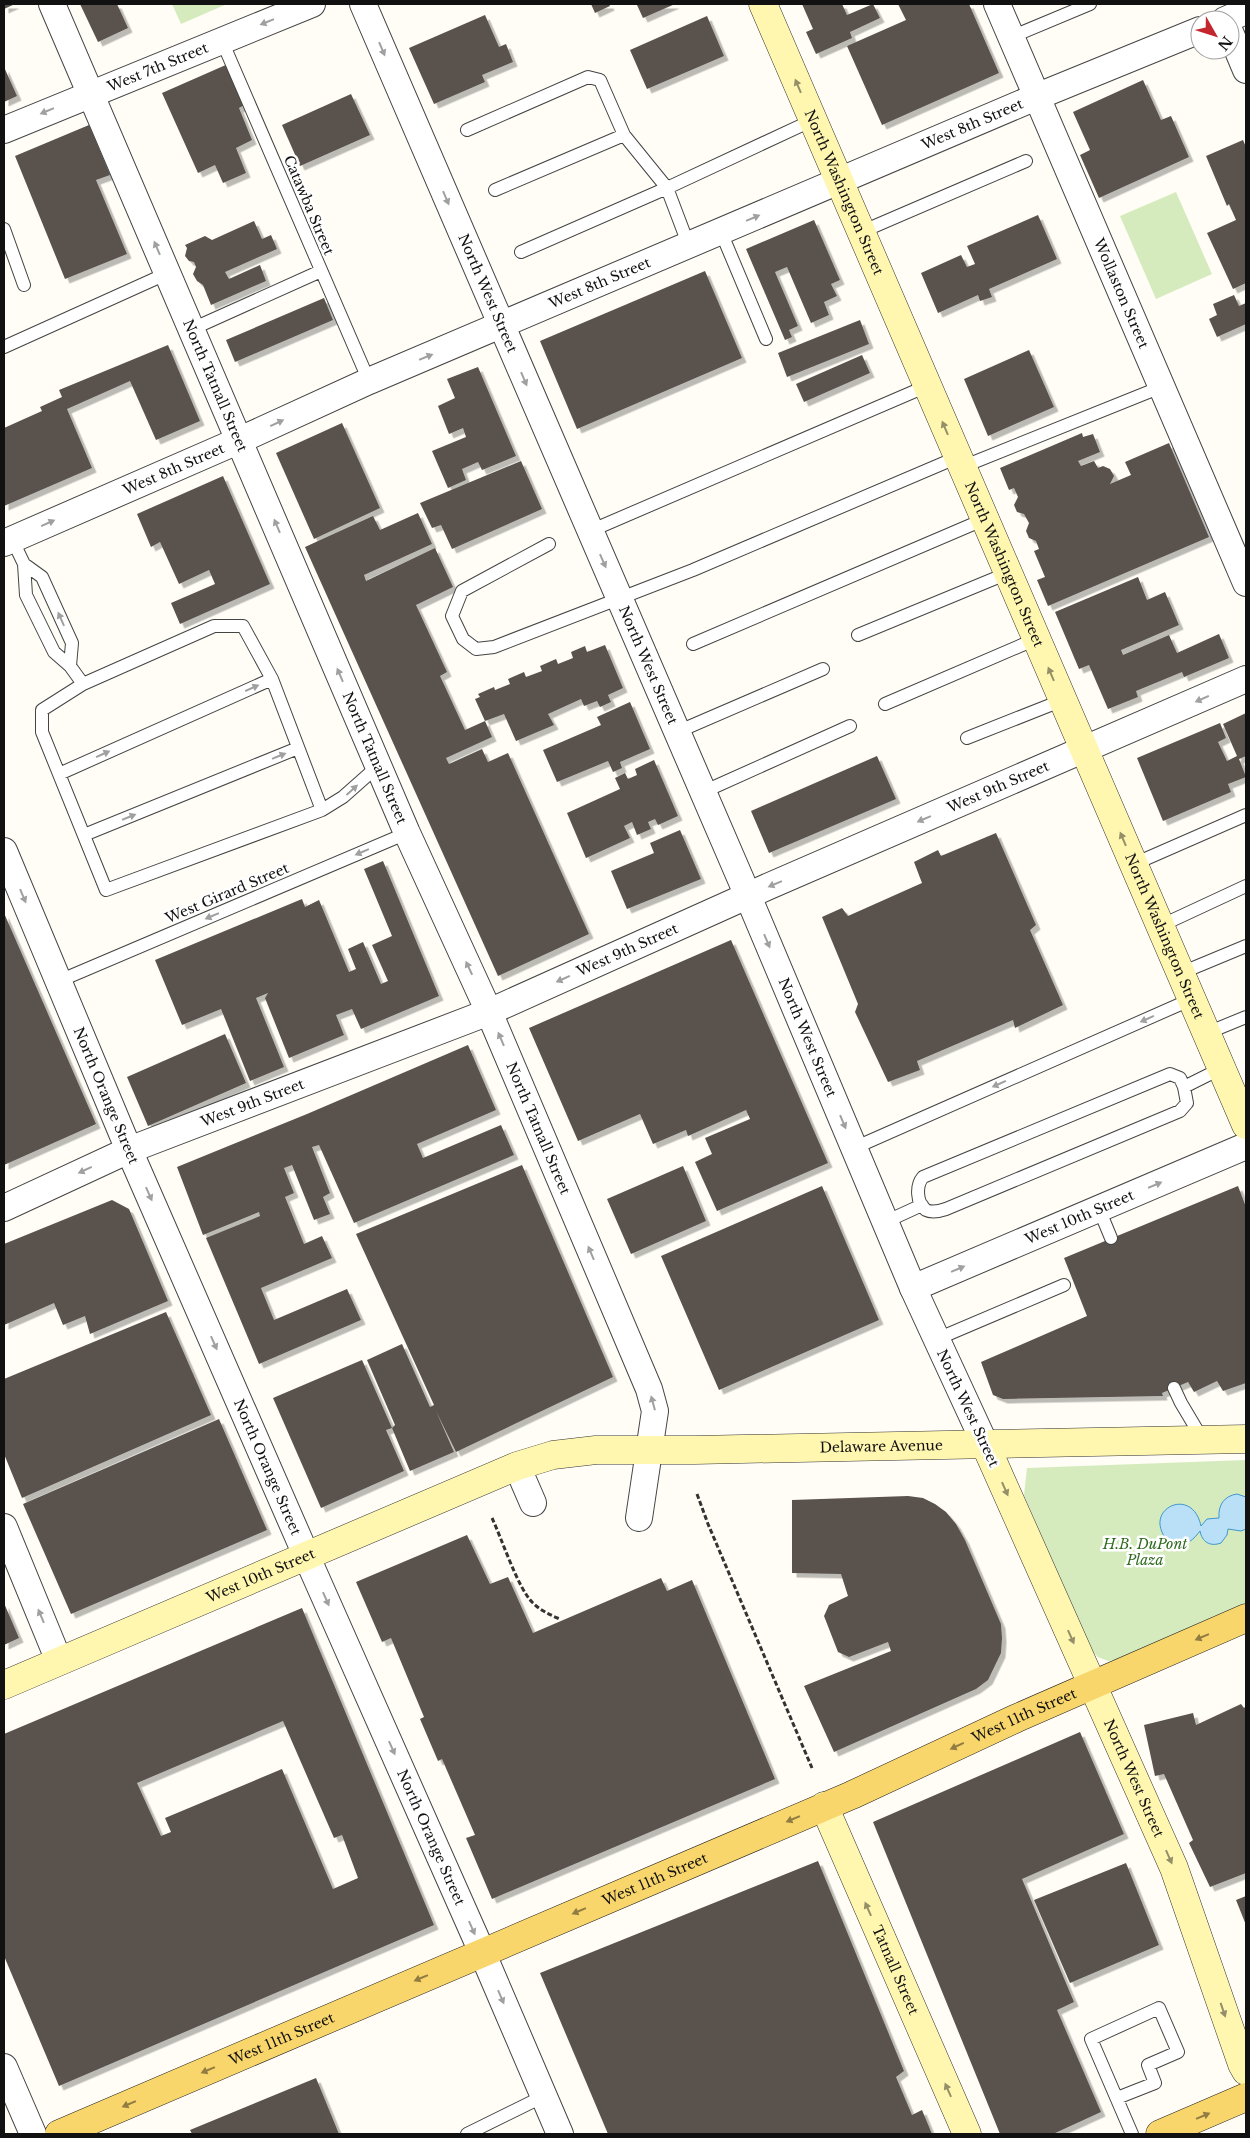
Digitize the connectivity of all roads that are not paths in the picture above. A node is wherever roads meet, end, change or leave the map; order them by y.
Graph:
1 (52, 4) edge
2 (312, 4) edge
3 (363, 4) edge
4 (763, 4) edge
5 (997, 4) edge
6 (1090, 4) edge
7 (1190, 34) edge
8 (1011, 37) junction
9 (222, 41) junction
10 (1240, 56) edge
11 (1246, 70) edge
12 (91, 93) junction
13 (1036, 97) junction
14 (813, 120) junction
15 (4, 130) edge
16 (467, 130) dead end
17 (624, 135) junction
18 (1026, 161) dead end
19 (839, 181) junction
20 (667, 188) junction
21 (495, 190) dead end
22 (4, 229) edge
23 (721, 232) junction
24 (861, 232) junction
25 (689, 246) junction
26 (521, 252) dead end
27 (322, 271) junction
28 (168, 273) junction
29 (24, 285) dead end
30 (501, 326) junction
31 (192, 329) junction
32 (766, 339) dead end
33 (4, 347) edge
34 (369, 380) junction
35 (927, 386) junction
36 (1161, 387) junction
37 (240, 440) junction
38 (960, 462) junction
39 (985, 519) junction
40 (590, 531) junction
41 (8, 541) edge
42 (549, 544) dead end
43 (24, 564) junction
44 (1008, 573) junction
45 (1246, 583) edge
46 (620, 599) junction
47 (858, 635) dead end
48 (1036, 639) junction
49 (693, 644) dead end
50 (70, 666) junction
51 (823, 669) dead end
52 (272, 679) junction
53 (1246, 679) edge
54 (83, 684) junction
55 (1063, 700) junction
56 (885, 704) dead end
57 (850, 726) dead end
58 (677, 732) junction
59 (966, 738) dead end
60 (298, 748) junction
61 (1085, 750) junction
62 (378, 766) junction
63 (58, 774) junction
64 (703, 792) junction
65 (322, 810) junction
66 (1246, 815) edge
67 (407, 833) junction
68 (84, 835) junction
69 (4, 852) edge
70 (1134, 864) junction
71 (1246, 886) edge
72 (748, 896) junction
73 (1160, 926) junction
74 (1246, 946) edge
75 (1181, 973) junction
76 (59, 981) junction
77 (1192, 999) junction
78 (490, 1012) junction
79 (1246, 1017) edge
80 (1206, 1033) junction
81 (1222, 1068) junction
82 (1184, 1087) junction
83 (1246, 1125) edge
84 (1246, 1146) edge
85 (854, 1148) junction
86 (129, 1150) junction
87 (922, 1205) junction
88 (4, 1208) edge
89 (1099, 1209) junction
90 (885, 1222) junction
91 (1111, 1238) dead end
92 (1064, 1285) dead end
93 (913, 1288) junction
94 (937, 1339) junction
95 (1174, 1388) dead end
96 (1246, 1439) edge
97 (1203, 1440) junction
98 (985, 1444) junction
99 (649, 1451) junction
100 (516, 1466) junction
101 (533, 1504) dead end
102 (639, 1518) dead end
103 (4, 1527) edge
104 (306, 1555) junction
105 (1246, 1618) edge
106 (59, 1661) junction
107 (4, 1685) edge
108 (1092, 1685) junction
109 (824, 1806) junction
110 (482, 1952) junction
111 (4, 2068) edge
112 (1246, 2072) edge
113 (544, 2096) junction
114 (1246, 2097) edge
115 (1117, 2098) junction
116 (33, 2134) edge
117 (59, 2134) edge
118 (467, 2134) edge
119 (560, 2134) edge
120 (967, 2134) edge
121 (1132, 2134) edge
122 (1160, 2134) edge

1 - 12 street, North Tatnall Street
2 -> 9 street, West 7th Street
3 -> 30 street, North West Street
14 -> 4 main road, North Washington Street
5 - 8 street, Wollaston Street
6 - 8 lane
7 - 13 street, West 8th Street
8 - 13 street, Wollaston Street
9 - 12 street, West 7th Street
9 - 27 lane, Catawba Street
10 - 11 street
12 -> 15 street, West 7th Street
28 -> 12 street, North Tatnall Street
13 - 19 street, West 8th Street
13 - 36 street, Wollaston Street
14 - 19 main road, North Washington Street
14 - 20 lane
16 - 17 lane
17 - 20 lane
17 - 21 lane
18 - 24 lane
23 -> 19 street, West 8th Street
19 - 24 main road, North Washington Street
20 - 25 lane
20 - 26 lane
22 - 29 lane
23 - 25 street, West 8th Street
23 - 32 lane
24 - 35 main road, North Washington Street
25 - 30 street, West 8th Street
27 - 31 lane
27 - 34 lane, Catawba Street
28 - 31 street, North Tatnall Street
28 - 33 lane
34 -> 30 street, West 8th Street
30 -> 40 street, North West Street
31 - 37 street, North Tatnall Street
37 -> 34 street, West 8th Street
38 -> 35 main road, North Washington Street
35 - 40 lane
36 - 38 lane
36 - 45 street, Wollaston Street
41 -> 37 street, West 8th Street
62 -> 37 street, North Tatnall Street
38 - 39 main road, North Washington Street
38 - 46 lane
39 - 44 main road, North Washington Street
39 - 49 lane
40 -> 46 street, North West Street
41 - 43 lane
42 - 46 lane
43 - 50 lane
50 -> 43 lane
44 - 47 lane
44 - 48 main road, North Washington Street
46 - 58 street, North West Street
55 -> 48 main road, North Washington Street
48 - 56 lane
50 - 54 lane
51 - 58 lane
52 - 54 lane
52 - 60 lane
63 -> 52 lane
53 -> 61 street, West 9th Street
54 - 63 lane
55 - 59 lane
55 - 61 main road, North Washington Street
57 - 64 lane
58 - 64 street, North West Street
60 - 65 lane
68 -> 60 lane
70 -> 61 main road, North Washington Street
61 -> 72 street, West 9th Street
65 -> 62 lane
62 - 67 street, North Tatnall Street
63 - 68 lane
64 - 72 street, North West Street
65 - 68 lane
66 - 70 lane
67 -> 76 lane, West Girard Street
78 -> 67 street, North Tatnall Street
69 -> 76 street, North Orange Street
70 - 73 main road, North Washington Street
71 - 73 lane
72 -> 78 street, West 9th Street
72 -> 85 street, North West Street
73 - 75 main road, North Washington Street
74 - 75 lane
75 - 77 main road, North Washington Street
76 - 86 street, North Orange Street
77 - 80 main road, North Washington Street
77 -> 85 lane
78 - 86 street, West 9th Street
99 -> 78 street, North Tatnall Street
79 - 80 lane
80 - 81 main road, North Washington Street
81 - 82 lane
81 - 83 main road, North Washington Street
82 - 87 lane
82 - 87 lane
89 -> 84 street, West 10th Street
85 - 90 street, North West Street
86 -> 88 street, West 9th Street
86 -> 104 street, North Orange Street
87 - 90 lane
89 - 91 lane
93 -> 89 street, West 10th Street
90 - 93 street, North West Street
92 - 94 lane
93 - 94 street, North West Street
94 - 98 street, North West Street
95 - 97 lane
96 - 97 main road, Delaware Avenue
97 - 98 main road, Delaware Avenue
98 - 99 main road, Delaware Avenue
98 -> 108 main road, North West Street
99 - 100 main road, Delaware Avenue
99 - 102 street, North Tatnall Street
100 - 101 street
100 - 104 main road, West 10th Street
106 -> 103 street
104 - 106 main road, West 10th Street
104 -> 110 street, North Orange Street
105 -> 108 main road, West 11th Street
106 - 107 main road, West 10th Street
108 -> 109 main road, West 11th Street
108 -> 112 main road, North West Street
109 -> 110 main road, West 11th Street
120 -> 109 main road, Tatnall Street
110 -> 113 street, North Orange Street
110 -> 117 main road, West 11th Street
111 - 116 street
113 - 118 lane
113 - 119 street, North Orange Street
122 -> 114 main road
115 - 115 lane
115 - 121 lane

